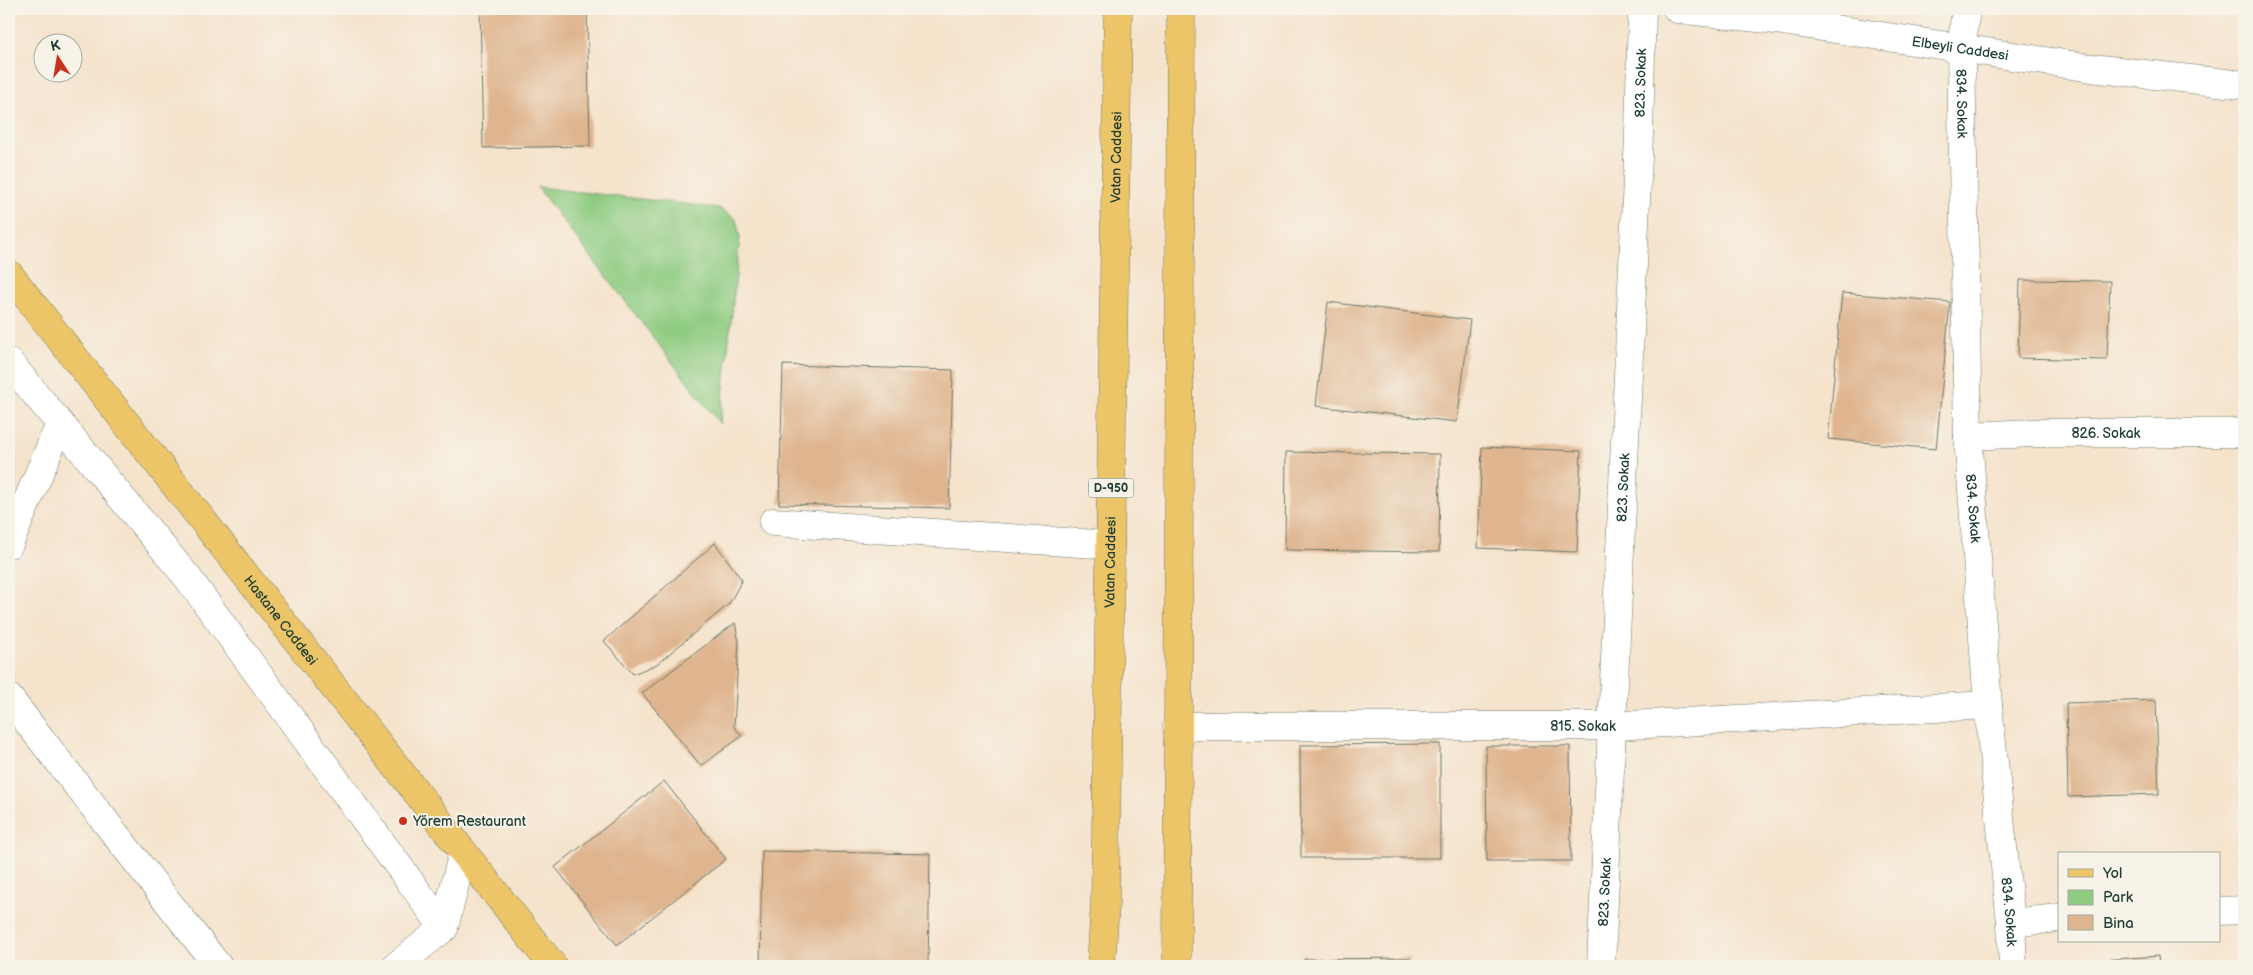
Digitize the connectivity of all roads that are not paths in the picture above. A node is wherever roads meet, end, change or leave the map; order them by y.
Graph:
1 (1118, 9) edge
2 (1181, 9) edge
3 (1642, 9) edge
4 (1677, 9) edge
5 (1966, 9) edge
6 (1961, 49) junction
7 (2244, 85) edge
8 (9, 274) edge
9 (9, 362) edge
10 (60, 424) junction
11 (2244, 433) edge
12 (1968, 436) junction
13 (773, 522) dead end
14 (9, 544) edge
15 (1110, 545) junction
16 (9, 698) edge
17 (1988, 705) junction
18 (1177, 726) junction
19 (1613, 726) junction
20 (463, 852) junction
21 (2244, 910) edge
22 (2220, 911) edge
23 (2058, 918) edge
24 (2011, 923) junction
25 (444, 928) junction
26 (218, 966) edge
27 (396, 966) edge
28 (553, 966) edge
29 (1101, 966) edge
30 (1177, 966) edge
31 (1601, 966) edge
32 (2013, 966) edge

1 - 15 main road, Vatan Caddesi / D-950
2 - 18 main road
3 - 19 street, 823. Sokak
4 - 6 street, Elbeyli Caddesi
5 - 6 street, 834. Sokak
6 - 7 street, Elbeyli Caddesi
6 - 12 street, 834. Sokak
8 - 20 main road, Hastane Caddesi
9 - 10 street
10 - 14 street
10 - 25 street
11 - 12 street, 826. Sokak
12 - 17 street, 834. Sokak
13 - 15 street
15 - 29 main road, Vatan Caddesi / D-950
16 - 26 street
17 - 19 street, 815. Sokak
17 - 24 street, 834. Sokak
18 - 19 street, 815. Sokak
18 - 30 main road
19 - 31 street, 823. Sokak
20 - 25 street
20 - 28 main road, Hastane Caddesi
21 - 22 street
23 - 24 street
24 - 32 street, 834. Sokak
25 - 27 street

